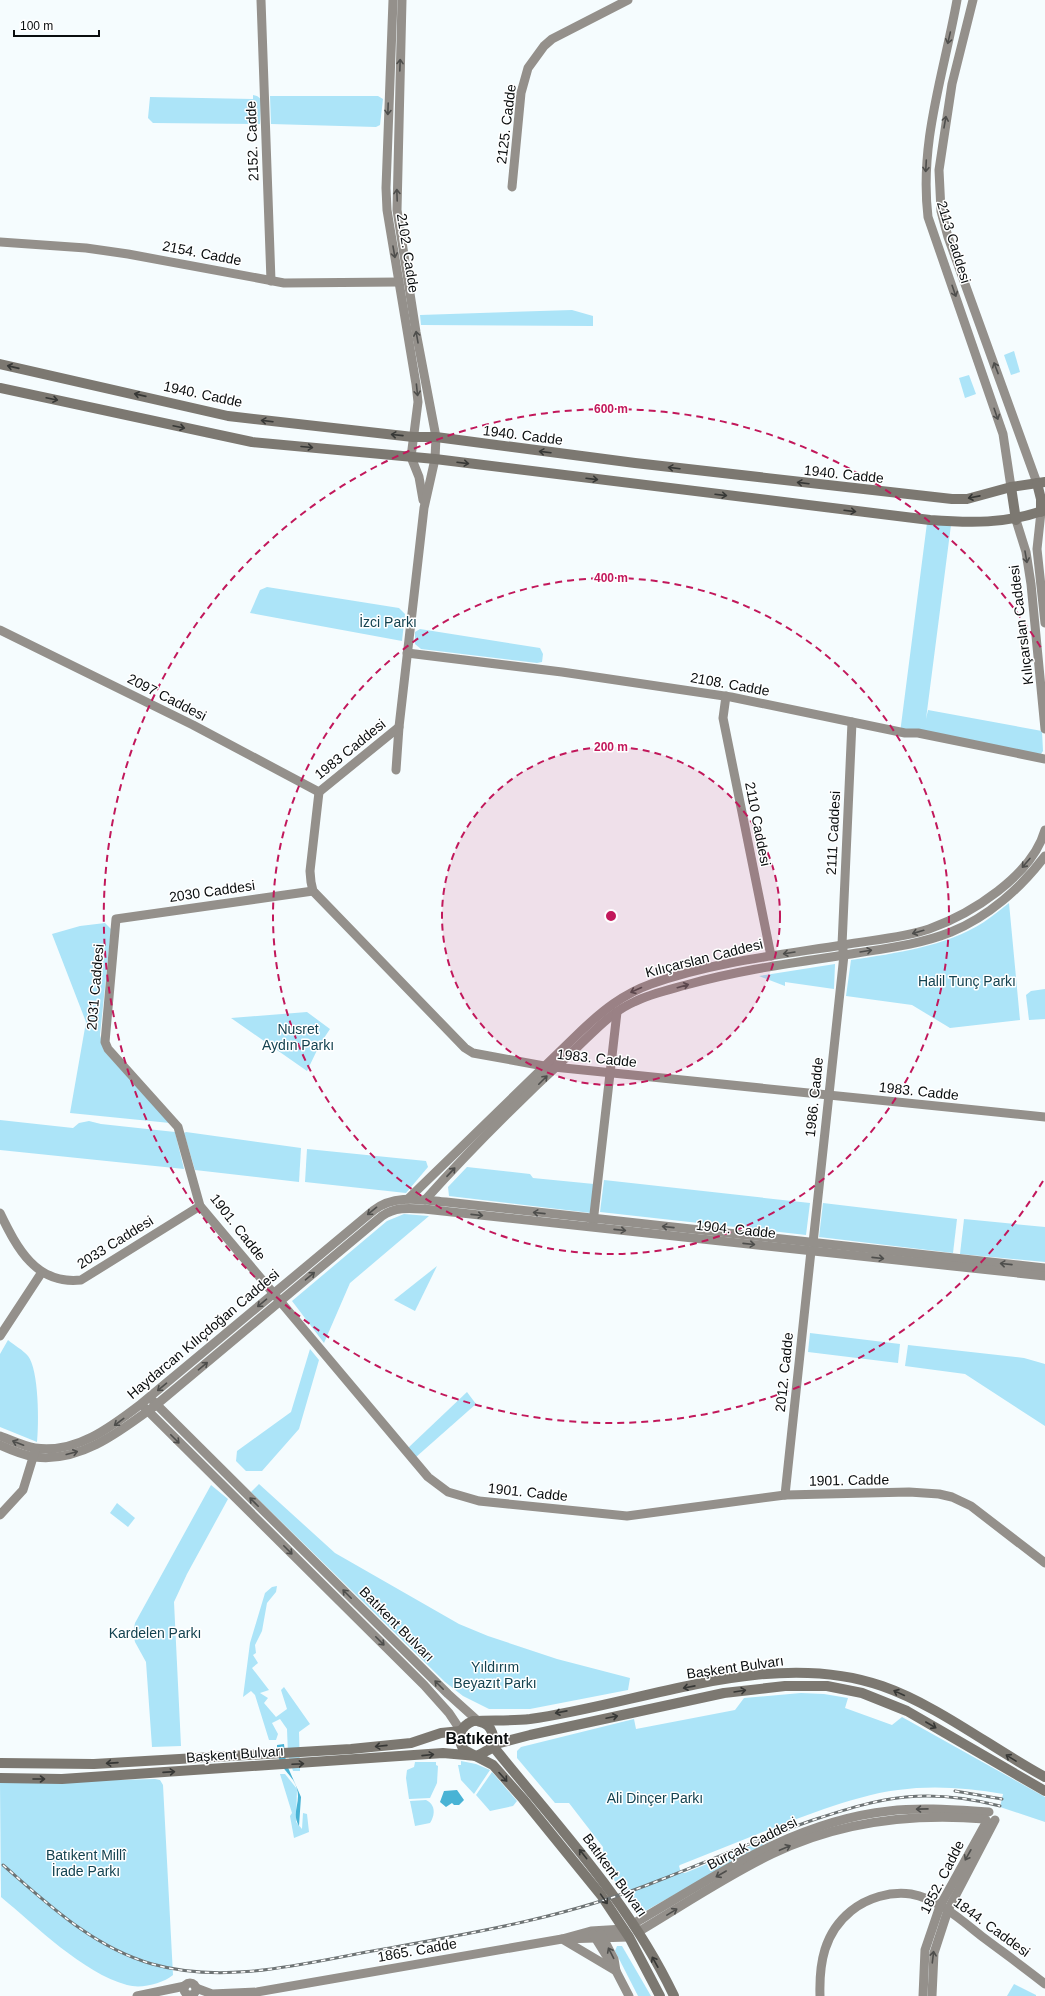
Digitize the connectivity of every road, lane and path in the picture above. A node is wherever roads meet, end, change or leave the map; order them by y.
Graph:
1 (262, 0) edge
2 (393, 0) edge
3 (402, 0) edge
4 (628, 0) edge
5 (957, 0) edge
6 (973, 0) edge
7 (512, 187) dead end
8 (0, 242) edge
9 (271, 281) junction
10 (399, 282) junction
11 (0, 364) edge
12 (0, 388) edge
13 (413, 437) junction
14 (436, 437) junction
15 (411, 457) junction
16 (435, 459) junction
17 (1041, 483) edge
18 (1011, 487) junction
19 (424, 508) junction
20 (1043, 511) edge
21 (1016, 520) junction
22 (1045, 623) edge
23 (0, 630) edge
24 (407, 653) junction
25 (726, 696) junction
26 (852, 722) junction
27 (399, 727) junction
28 (1045, 729) edge
29 (1045, 759) edge
30 (396, 770) dead end
31 (319, 792) junction
32 (1045, 830) edge
33 (1045, 856) edge
34 (313, 890) junction
35 (116, 919) joint
36 (842, 945) junction
37 (844, 955) junction
38 (771, 956) junction
39 (617, 1012) junction
40 (544, 1066) junction
41 (556, 1067) junction
42 (610, 1073) junction
43 (828, 1096) junction
44 (1045, 1117) edge
45 (178, 1127) joint
46 (408, 1204) junction
47 (424, 1205) junction
48 (200, 1206) junction
49 (1, 1218) edge
50 (593, 1223) junction
51 (812, 1247) junction
52 (1045, 1268) edge
53 (42, 1272) junction
54 (1045, 1276) edge
55 (273, 1293) junction
56 (280, 1301) junction
57 (0, 1336) edge
58 (149, 1398) junction
59 (156, 1405) junction
60 (145, 1408) junction
61 (0, 1436) edge
62 (0, 1445) edge
63 (35, 1452) junction
64 (220, 1468) junction
65 (213, 1476) junction
66 (785, 1495) junction
67 (0, 1515) edge
68 (1045, 1563) edge
69 (478, 1721) junction
70 (461, 1731) junction
71 (492, 1745) junction
72 (472, 1755) junction
73 (0, 1763) edge
74 (1045, 1777) edge
75 (0, 1778) edge
76 (1045, 1791) edge
77 (989, 1818) joint
78 (944, 1908) junction
79 (636, 1928) junction
80 (626, 1933) junction
81 (597, 1935) junction
82 (562, 1939) junction
83 (616, 1971) junction
84 (1045, 1984) edge
85 (277, 1989) junction
86 (192, 1992) edge
87 (137, 1996) edge
88 (177, 1996) edge
89 (265, 1996) edge
90 (629, 1996) edge
91 (660, 1996) edge
92 (674, 1996) edge
93 (820, 1996) edge
94 (923, 1996) edge
95 (932, 1996) edge

1 - 9 street, 2152. Cadde
2 -> 10 street, 2102. Cadde
14 -> 3 street, 2102. Cadde
4 - 7 street, 2125. Cadde
5 -> 18 street, 2113 Caddesi
17 -> 6 street, 2113 Caddesi
8 - 9 street, 2154. Cadde
9 - 10 street, 2154. Cadde
10 -> 13 street, 2102. Cadde
13 -> 11 main road, 1940. Cadde
12 -> 15 main road
13 - 14 main road, 1940. Cadde
13 - 15 street, 2102. Cadde
14 - 16 street, 2102. Cadde
18 -> 14 main road, 1940. Cadde
15 - 16 main road
15 - 19 street, 2102. Cadde
16 - 19 street, 2102. Cadde
16 -> 21 main road
17 - 18 main road, 1940. Cadde
17 - 20 main road
18 - 21 main road
19 - 24 street, 2102. Cadde
20 - 21 main road
20 - 22 street, Kılıçarslan Caddesi
21 -> 28 street, Kılıçarslan Caddesi
23 - 31 street, 2097 Caddesi
24 - 25 street, 2108. Cadde
24 - 27 street, 2102. Cadde
25 - 26 street, 2108. Cadde
25 - 38 street, 2110 Caddesi
26 - 29 street, 2108. Cadde
26 - 36 street, 2111 Caddesi
27 - 30 street, 2102. Cadde
27 - 31 street, 1983 Caddesi
31 - 34 street
32 -> 36 street, Kılıçarslan Caddesi
37 -> 33 street, Kılıçarslan Caddesi
34 - 35 street, 2030 Caddesi
34 - 40 street, 1983. Cadde
35 - 45 street, 2031 Caddesi
36 - 37 street, 2111 Caddesi
36 -> 38 street, Kılıçarslan Caddesi
39 -> 37 street, Kılıçarslan Caddesi
37 - 43 street, 1986. Cadde
38 -> 40 street, Kılıçarslan Caddesi
39 - 41 street, Kılıçarslan Caddesi
39 - 42 street
40 - 41 street, 1983. Cadde
40 - 46 street, Kılıçarslan Caddesi
41 - 42 street, 1983. Cadde
47 -> 41 street, Kılıçarslan Caddesi
42 - 43 street, 1983. Cadde
42 - 50 street
43 - 44 street, 1983. Cadde
43 - 51 street, 1986. Cadde
45 - 48 street, 1901. Cadde
46 - 47 street, 1904. Cadde
46 -> 55 street, Haydarcan Kılıçdoğan Caddesi
56 -> 46 street, Haydarcan Kılıçdoğan Caddesi
47 - 50 street, 1904. Cadde
48 - 53 street, 2033 Caddesi
48 - 55 street, 1901. Cadde
49 - 53 street, 2033 Caddesi
50 - 51 street, 1904. Cadde
52 -> 51 street, 1904. Cadde
51 -> 54 street, 1904. Cadde
51 - 66 street, 2012. Cadde
53 - 57 street
55 - 56 street, 1901. Cadde
55 -> 58 street, Haydarcan Kılıçdoğan Caddesi
59 -> 56 street, Haydarcan Kılıçdoğan Caddesi
56 - 66 street, 1901. Cadde
58 - 59 street, Batıkent Bulvarı
58 - 60 street, Haydarcan Kılıçdoğan Caddesi
59 - 60 street, Haydarcan Kılıçdoğan Caddesi
59 - 64 street, Batıkent Bulvarı
60 - 63 street, Haydarcan Kılıçdoğan Caddesi
60 -> 65 street, Batıkent Bulvarı
63 -> 61 street, Haydarcan Kılıçdoğan Caddesi
62 - 63 street, Haydarcan Kılıçdoğan Caddesi
63 - 67 street
64 - 65 street
69 -> 64 street, Batıkent Bulvarı
65 -> 70 street, Batıkent Bulvarı
66 - 68 street, 1901. Cadde
69 - 70 main road
69 - 71 main road, Batıkent Bulvarı
74 -> 69 main road, Başkent Bulvarı
70 - 72 main road, Batıkent Bulvarı
70 -> 73 main road, Başkent Bulvarı
71 - 72 main road
71 -> 76 main road, Başkent Bulvarı
79 -> 71 main road, Batıkent Bulvarı
75 -> 72 main road, Başkent Bulvarı
72 -> 80 main road, Batıkent Bulvarı
77 - 78 street, 1852. Cadde
77 - 79 street, Burçak Caddesi
78 - 84 street, 1844. Caddesi
78 - 93 street, 1844. Caddesi
78 - 94 street, 1852. Cadde
95 -> 78 street, 1852. Cadde
79 - 80 main road
92 -> 79 main road, Batıkent Bulvarı
80 - 81 street, 1865. Cadde
80 - 91 main road, Batıkent Bulvarı
81 - 82 street, 1865. Cadde
81 - 83 street
82 - 83 street
82 - 85 street, 1865. Cadde
83 - 90 street
85 - 86 street, 1865. Cadde
85 - 89 street, 1865. Cadde
86 - 87 street
86 - 88 street

